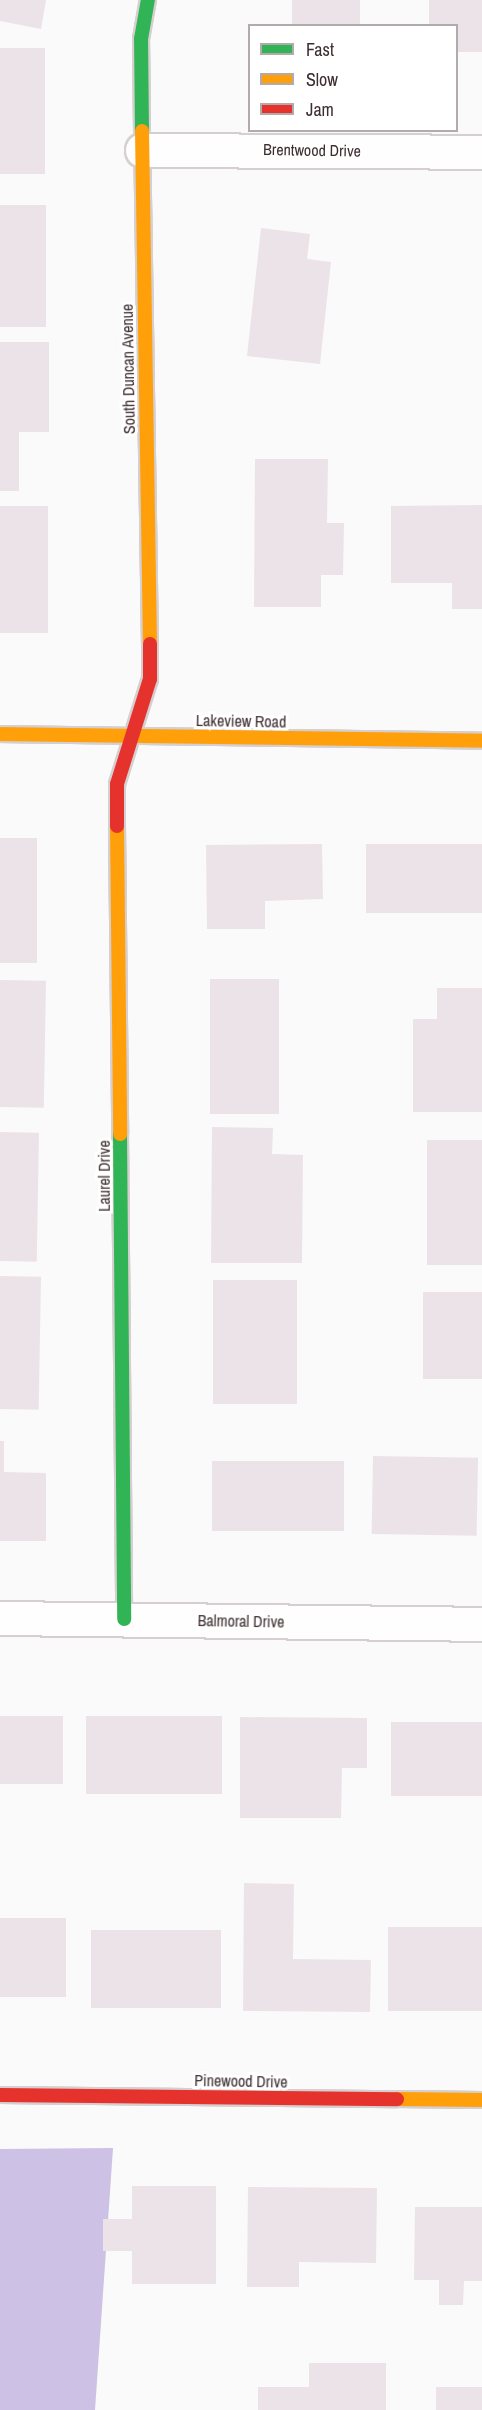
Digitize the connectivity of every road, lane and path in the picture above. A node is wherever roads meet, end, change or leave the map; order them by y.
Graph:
1 (148, 0) edge
2 (142, 150) junction
3 (482, 152) edge
4 (0, 734) edge
5 (133, 735) junction
6 (482, 741) edge
7 (0, 1618) edge
8 (124, 1619) junction
9 (482, 1624) edge
10 (0, 2095) edge
11 (482, 2100) edge

1 - 2 street, South Duncan Avenue
2 - 3 street, Brentwood Drive
2 - 5 street, South Duncan Avenue
4 - 5 street, Lakeview Road
5 - 6 street, Lakeview Road
5 - 8 street, Laurel Drive
7 - 8 street, Balmoral Drive
8 - 9 street, Balmoral Drive
10 - 11 street, Pinewood Drive

